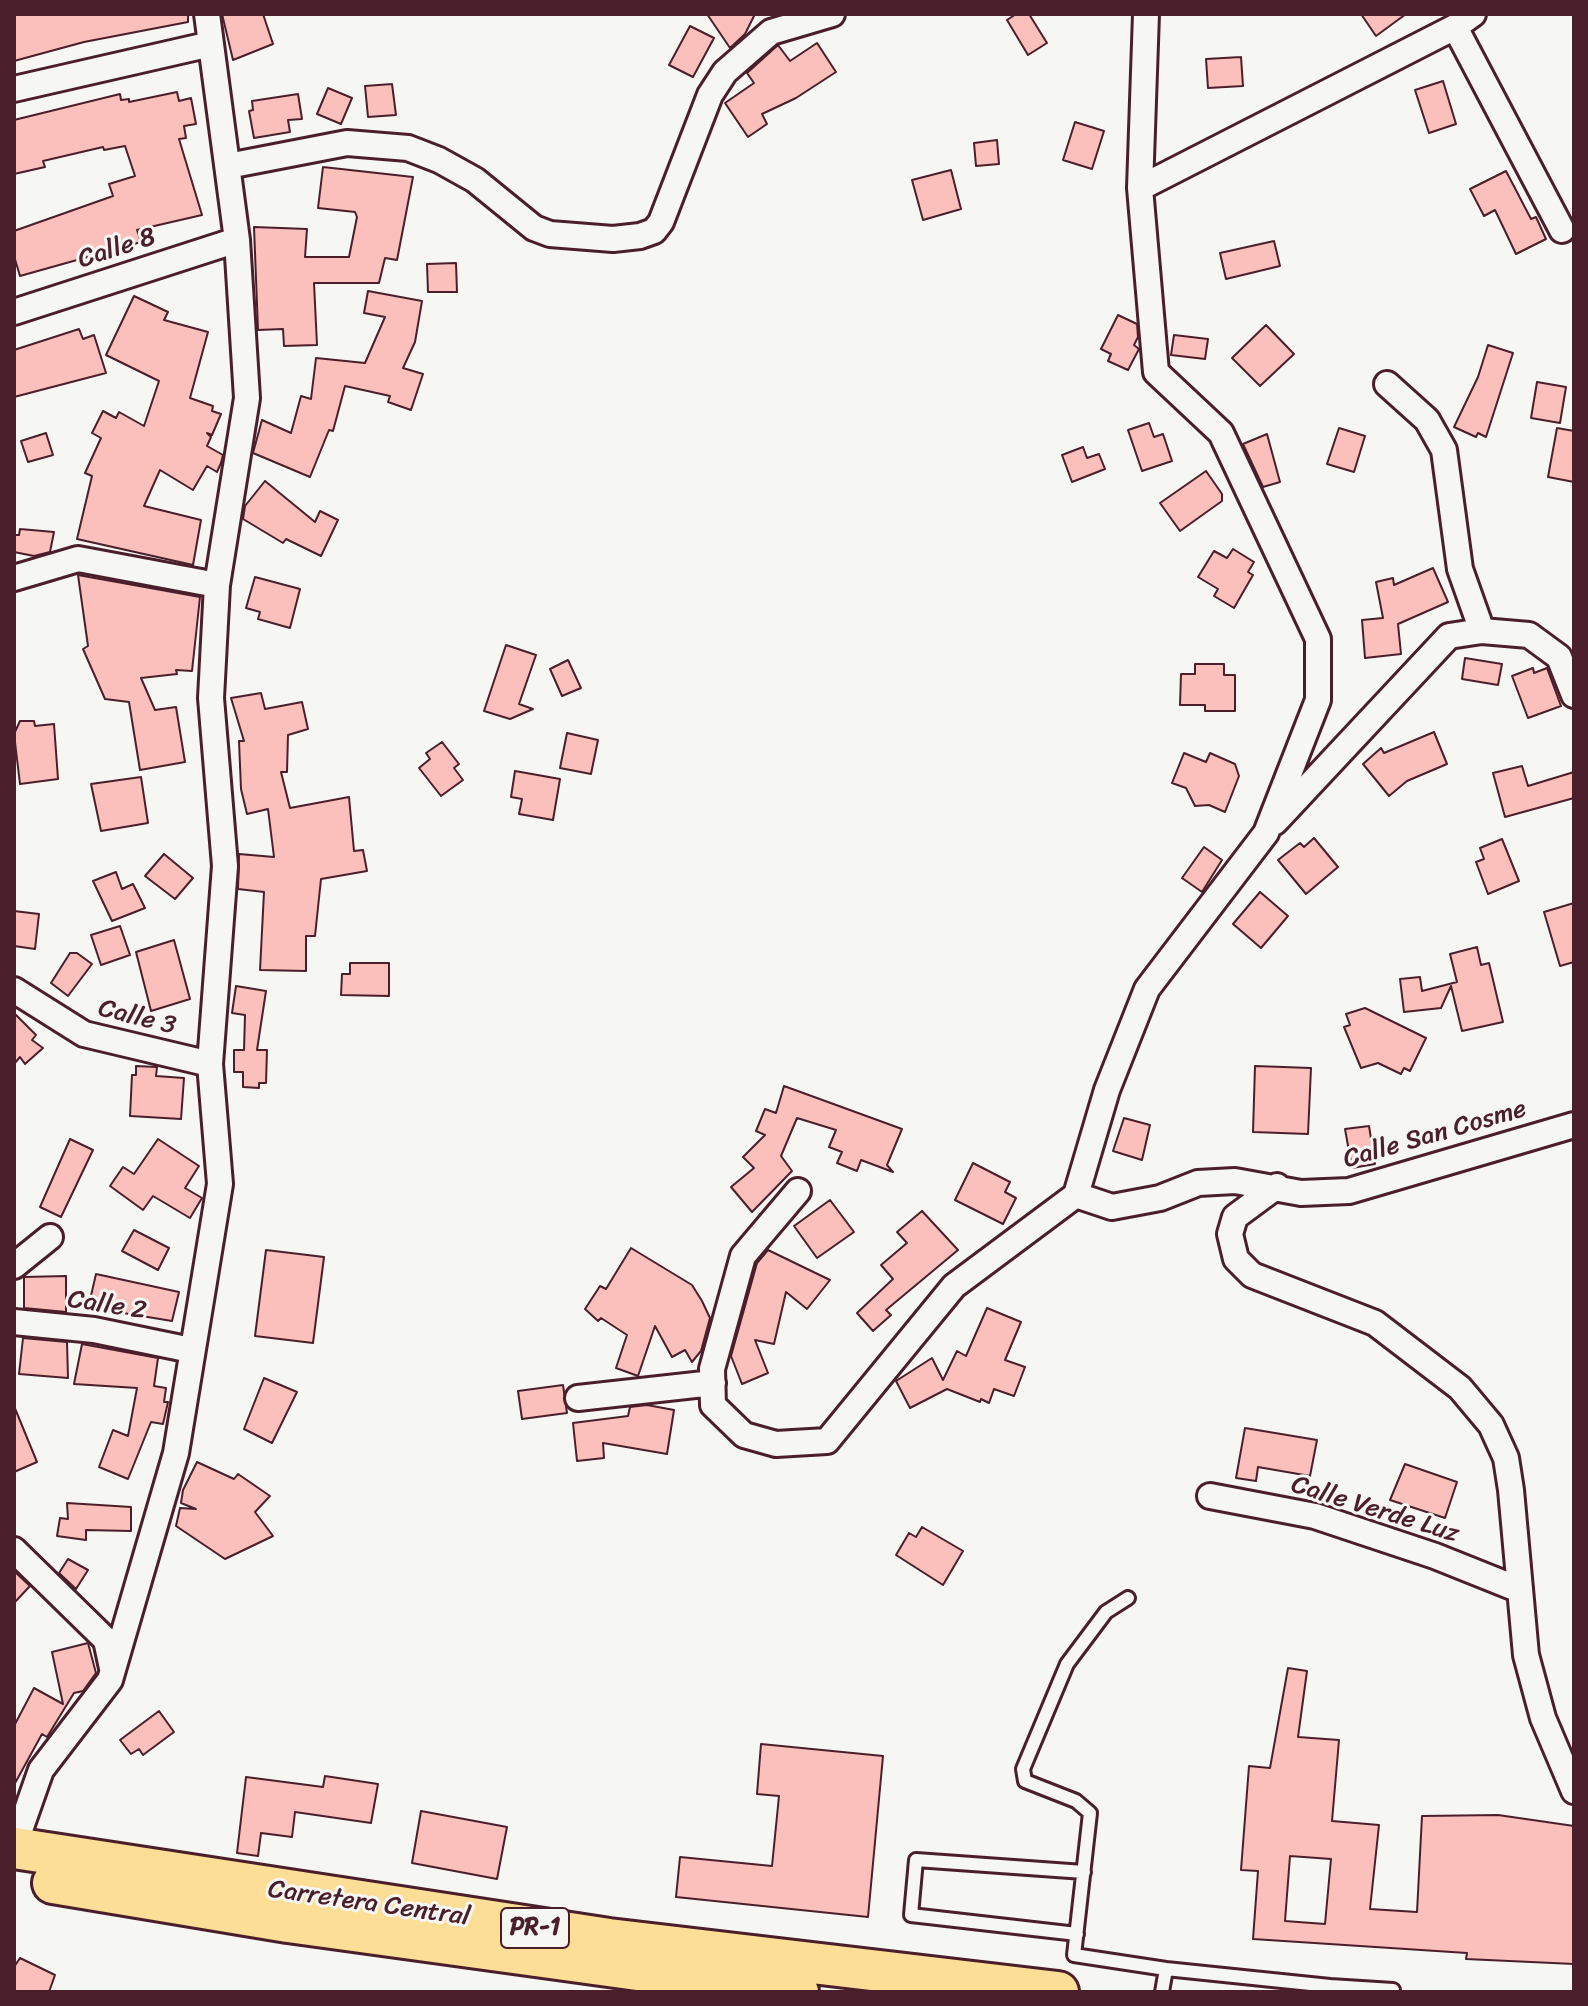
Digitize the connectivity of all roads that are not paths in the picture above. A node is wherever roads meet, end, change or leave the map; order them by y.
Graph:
1 (207, 14) edge
2 (832, 14) edge
3 (1146, 14) edge
4 (1464, 20) edge
5 (211, 44) junction
6 (14, 89) edge
7 (228, 166) junction
8 (1140, 188) junction
9 (1562, 230) dead end
10 (237, 240) junction
11 (14, 312) edge
12 (1387, 384) dead end
13 (14, 578) edge
14 (217, 585) junction
15 (1482, 631) junction
16 (1574, 695) edge
17 (1266, 833) junction
18 (14, 990) edge
19 (210, 1064) junction
20 (1574, 1125) edge
21 (1277, 1186) junction
22 (798, 1191) dead end
23 (1076, 1195) junction
24 (50, 1237) dead end
25 (14, 1266) edge
26 (14, 1322) edge
27 (191, 1350) junction
28 (713, 1383) junction
29 (578, 1398) dead end
30 (1210, 1496) dead end
31 (14, 1550) edge
32 (1520, 1590) junction
33 (1128, 1598) dead end
34 (113, 1670) junction
35 (1574, 1791) edge
36 (14, 1848) edge
37 (1084, 1872) junction
38 (14, 1876) edge
39 (1077, 1934) junction
40 (1166, 1969) junction
41 (1330, 1989) edge
42 (1393, 1990) edge
43 (798, 1992) edge
44 (1058, 1992) edge
45 (1162, 1992) edge

1 - 5 street
2 - 7 street
3 - 8 street
4 - 8 street
4 - 9 street
5 - 6 street
5 - 7 street
7 - 10 street
8 - 17 street
10 - 11 street, Calle 8
10 - 14 street
12 - 15 street
13 - 14 street
14 - 19 street
15 - 16 street
15 - 17 street
17 - 23 street
18 - 19 street, Calle 3
19 - 27 street
20 - 21 street, Calle San Cosme
21 - 23 street, Calle San Cosme
21 - 32 street
22 - 28 street
23 - 28 street
24 - 25 street
26 - 27 street, Calle 2
27 - 34 street
28 - 29 street
30 - 32 street, Calle Verde Luz
31 - 34 street
32 - 35 street
33 - 37 lane
34 - 36 street
36 - 44 highway, Carretera Central / PR-1
37 - 39 lane
37 - 39 lane
38 - 43 highway, Carretera Central / PR-1
39 - 40 lane
40 - 41 lane
40 - 45 lane
41 - 42 lane

